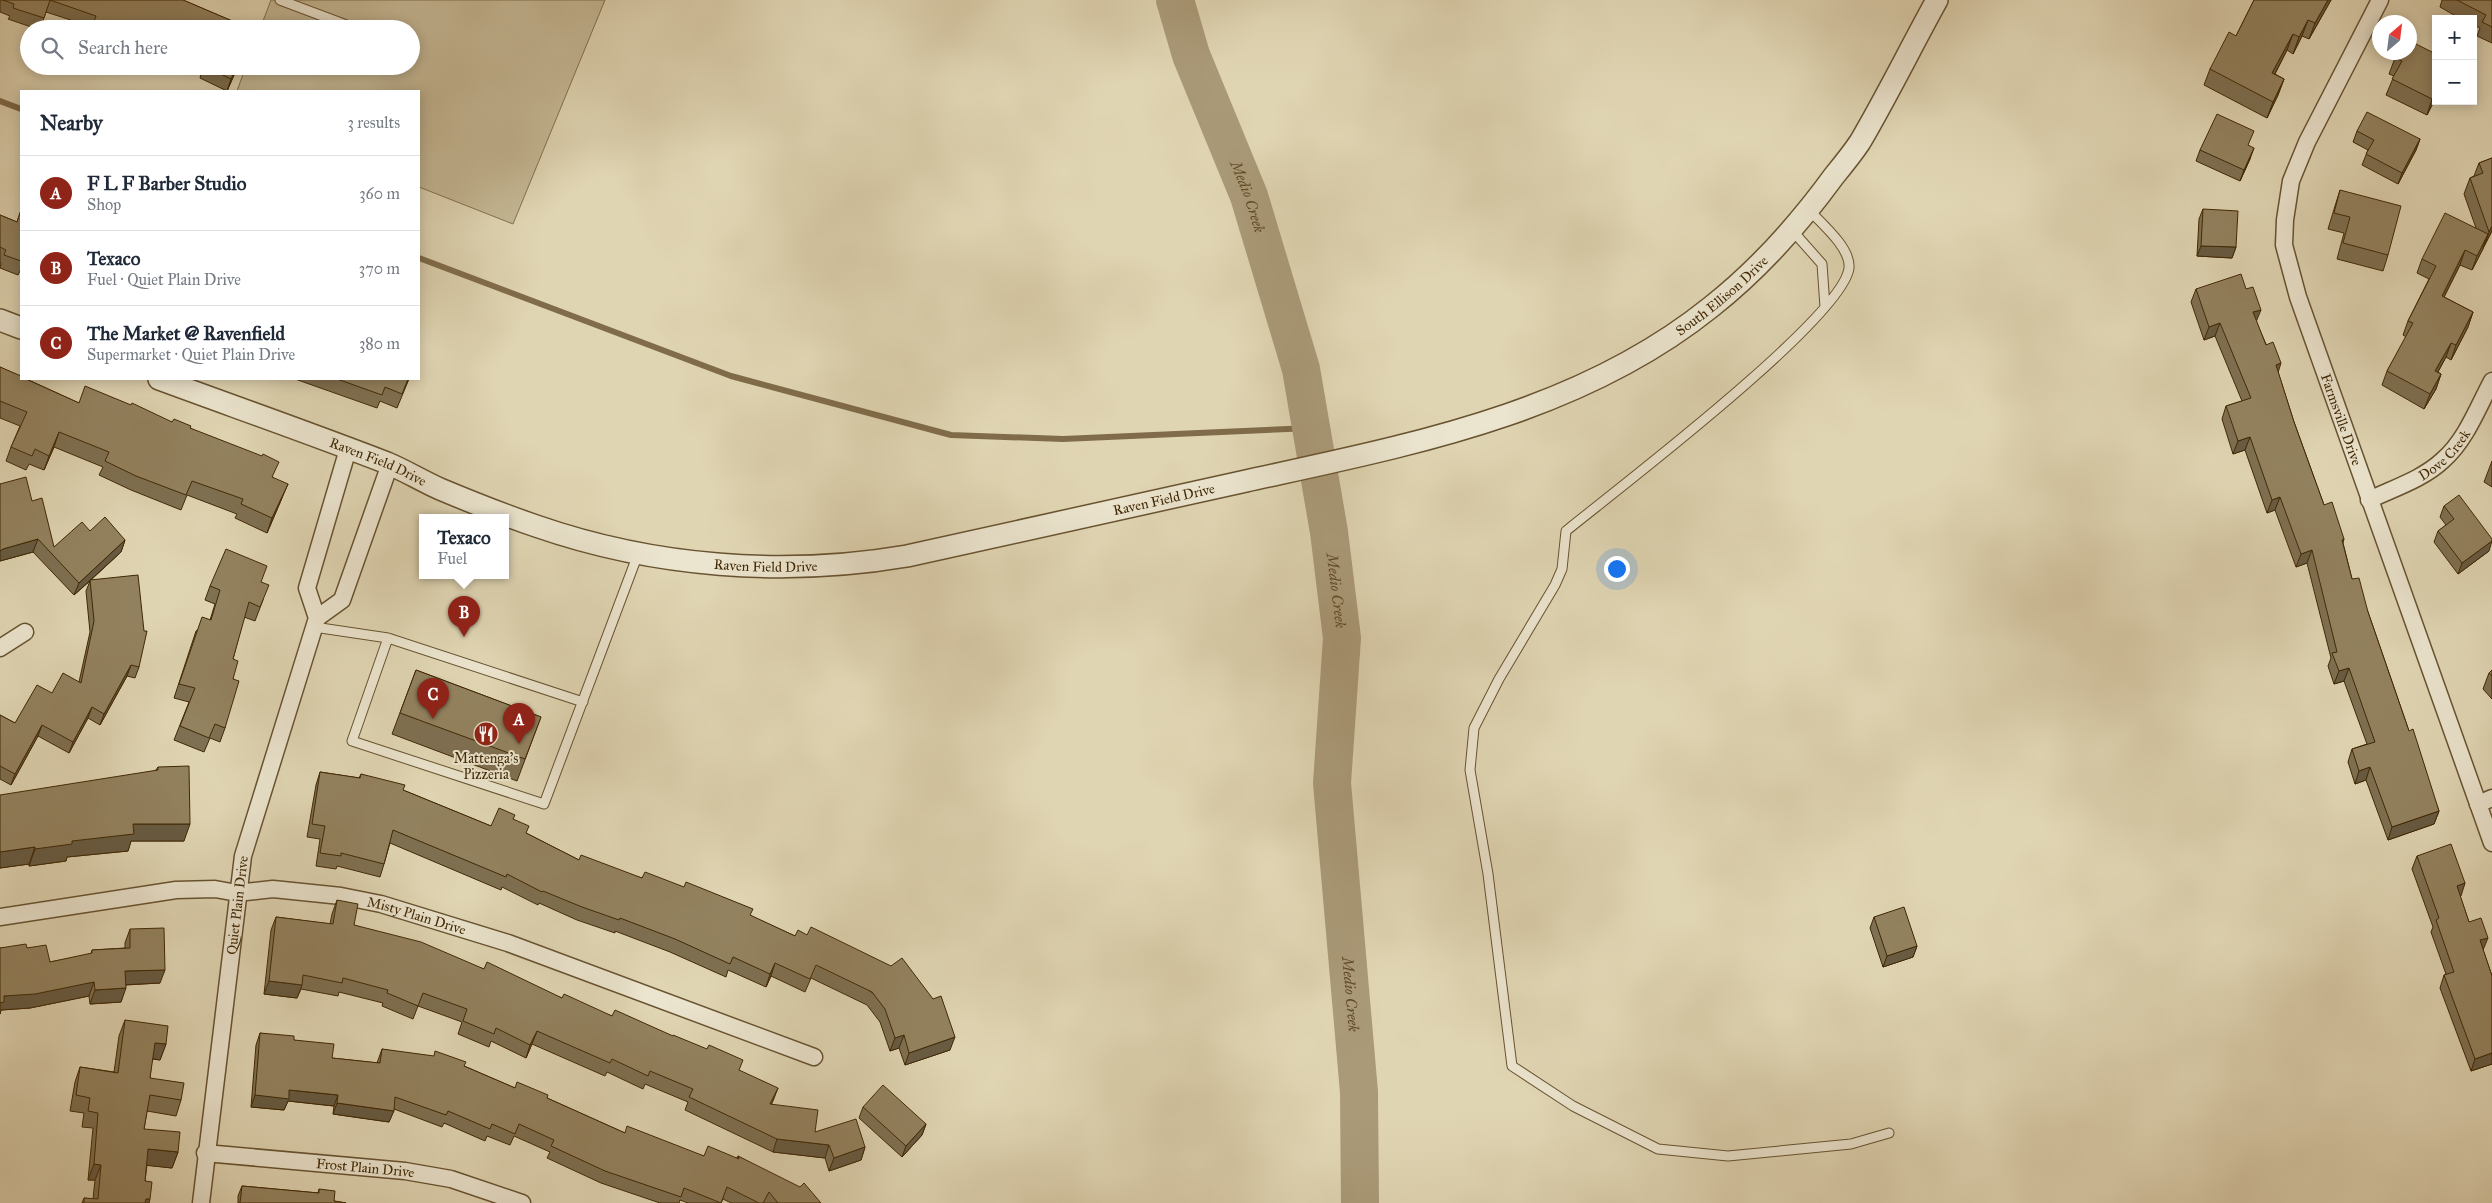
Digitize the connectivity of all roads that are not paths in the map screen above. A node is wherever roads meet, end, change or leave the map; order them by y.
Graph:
1 (280, 0) edge
2 (1936, 0) edge
3 (2380, 0) edge
4 (333, 20) edge
5 (1809, 210) junction
6 (1791, 229) junction
7 (1826, 307) junction
8 (0, 320) edge
9 (20, 328) edge
10 (162, 380) edge
11 (2492, 381) edge
12 (348, 449) junction
13 (1391, 449) joint
14 (390, 464) junction
15 (2369, 500) junction
16 (505, 514) edge
17 (509, 516) edge
18 (638, 554) junction
19 (316, 622) junction
20 (25, 632) dead end
21 (388, 638) junction
22 (0, 648) edge
23 (583, 702) junction
24 (2485, 801) edge
25 (2492, 843) edge
26 (237, 893) junction
27 (0, 917) edge
28 (814, 1057) dead end
29 (1889, 1133) dead end
30 (205, 1153) junction
31 (201, 1203) edge
32 (522, 1203) edge

1 - 4 lane
2 - 5 street, South Ellison Drive
3 - 15 street, Farmsville Drive
5 - 6 street, South Ellison Drive
5 - 7 lane
6 - 7 lane
6 - 13 street, South Ellison Drive
7 - 29 lane
8 - 9 street
10 - 12 street, Raven Field Drive
11 - 15 street, Dove Creek
12 - 14 street, Raven Field Drive
12 - 19 street
13 - 18 street, Raven Field Drive
14 - 16 street, Raven Field Drive
14 - 19 street
15 - 24 street, Farmsville Drive
17 - 18 street, Raven Field Drive
18 - 23 lane
19 - 21 lane
19 - 26 street, Quiet Plain Drive
20 - 22 street
21 - 23 lane
21 - 23 lane
24 - 25 street, Farmsville Drive
26 - 27 street, Misty Plain Drive
26 - 28 street, Misty Plain Drive
26 - 30 street, Quiet Plain Drive
30 - 31 street, Quiet Plain Drive
30 - 32 street, Frost Plain Drive

